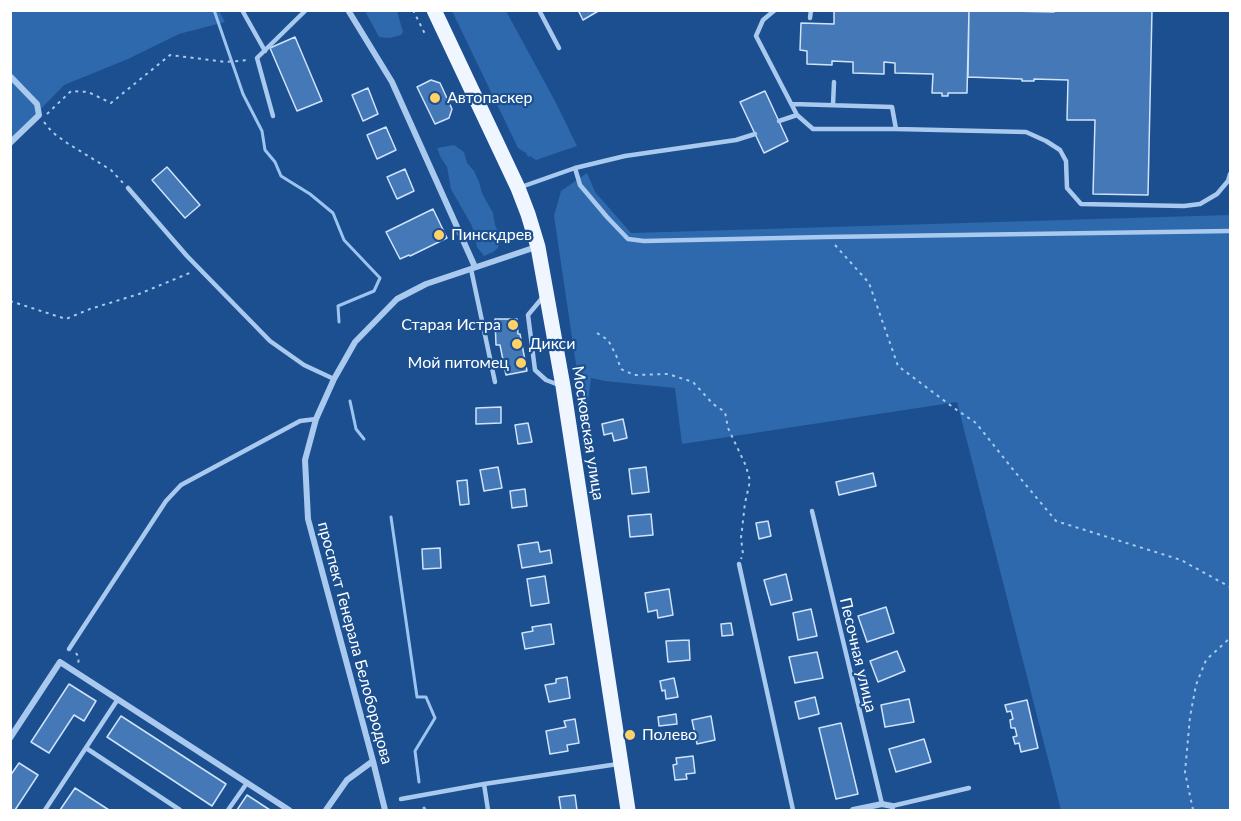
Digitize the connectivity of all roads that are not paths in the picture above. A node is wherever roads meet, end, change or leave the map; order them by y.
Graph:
1 (242, 10) edge
2 (306, 10) edge
3 (348, 10) edge
4 (434, 10) edge
5 (539, 10) edge
6 (774, 10) edge
7 (811, 10) edge
8 (810, 18) dead end
9 (559, 48) dead end
10 (265, 51) junction
11 (10, 76) edge
12 (834, 82) dead end
13 (792, 104) junction
14 (833, 105) junction
15 (796, 115) junction
16 (273, 116) dead end
17 (779, 121) dead end
18 (896, 129) junction
19 (755, 134) dead end
20 (10, 143) edge
21 (575, 168) junction
22 (1230, 174) edge
23 (128, 188) road end
24 (518, 188) junction
25 (1230, 231) edge
26 (538, 247) junction
27 (473, 268) junction
28 (547, 292) junction
29 (334, 379) junction
30 (495, 382) dead end
31 (563, 386) junction
32 (316, 418) junction
33 (812, 511) dead end
34 (739, 564) road end
35 (69, 649) road end
36 (118, 699) junction
37 (10, 738) edge
38 (86, 748) junction
39 (374, 761) junction
40 (620, 764) junction
41 (247, 783) junction
42 (484, 784) junction
43 (969, 788) dead end
44 (401, 799) dead end
45 (882, 804) junction
46 (892, 808) edge
47 (45, 810) edge
48 (180, 810) edge
49 (228, 810) edge
50 (289, 810) edge
51 (326, 810) edge
52 (385, 810) edge
53 (488, 810) edge
54 (628, 810) edge
55 (793, 810) edge
56 (853, 810) edge

1 - 10 lane
2 - 10 lane
3 - 27 street
4 - 24 main road, Московская улица
5 - 9 lane
6 - 13 lane
7 - 8 lane
10 - 16 lane
11 - 20 street
12 - 14 lane
13 - 14 lane
13 - 15 lane
14 - 18 lane
15 - 17 lane
15 - 18 lane
18 - 22 lane
19 - 21 lane
21 - 24 lane
21 - 25 lane
23 - 29 lane
24 - 26 main road, Московская улица
26 - 27 street, проспект Генерала Белобородова
26 - 28 main road, Московская улица
27 - 29 street, проспект Генерала Белобородова
27 - 30 lane
28 - 31 main road, Московская улица
28 - 31 lane
29 - 32 street, проспект Генерала Белобородова
31 - 40 main road, Московская улица
32 - 35 lane
32 - 39 street, проспект Генерала Белобородова
33 - 45 lane, Песочная улица
34 - 55 lane
36 - 37 street
36 - 38 lane
36 - 41 street
38 - 47 lane
38 - 48 lane
39 - 51 street
39 - 52 street, проспект Генерала Белобородова
40 - 42 lane
40 - 54 main road, Московская улица
41 - 49 lane
41 - 50 street
42 - 44 lane
42 - 53 lane
43 - 46 lane
45 - 46 street
45 - 56 street

